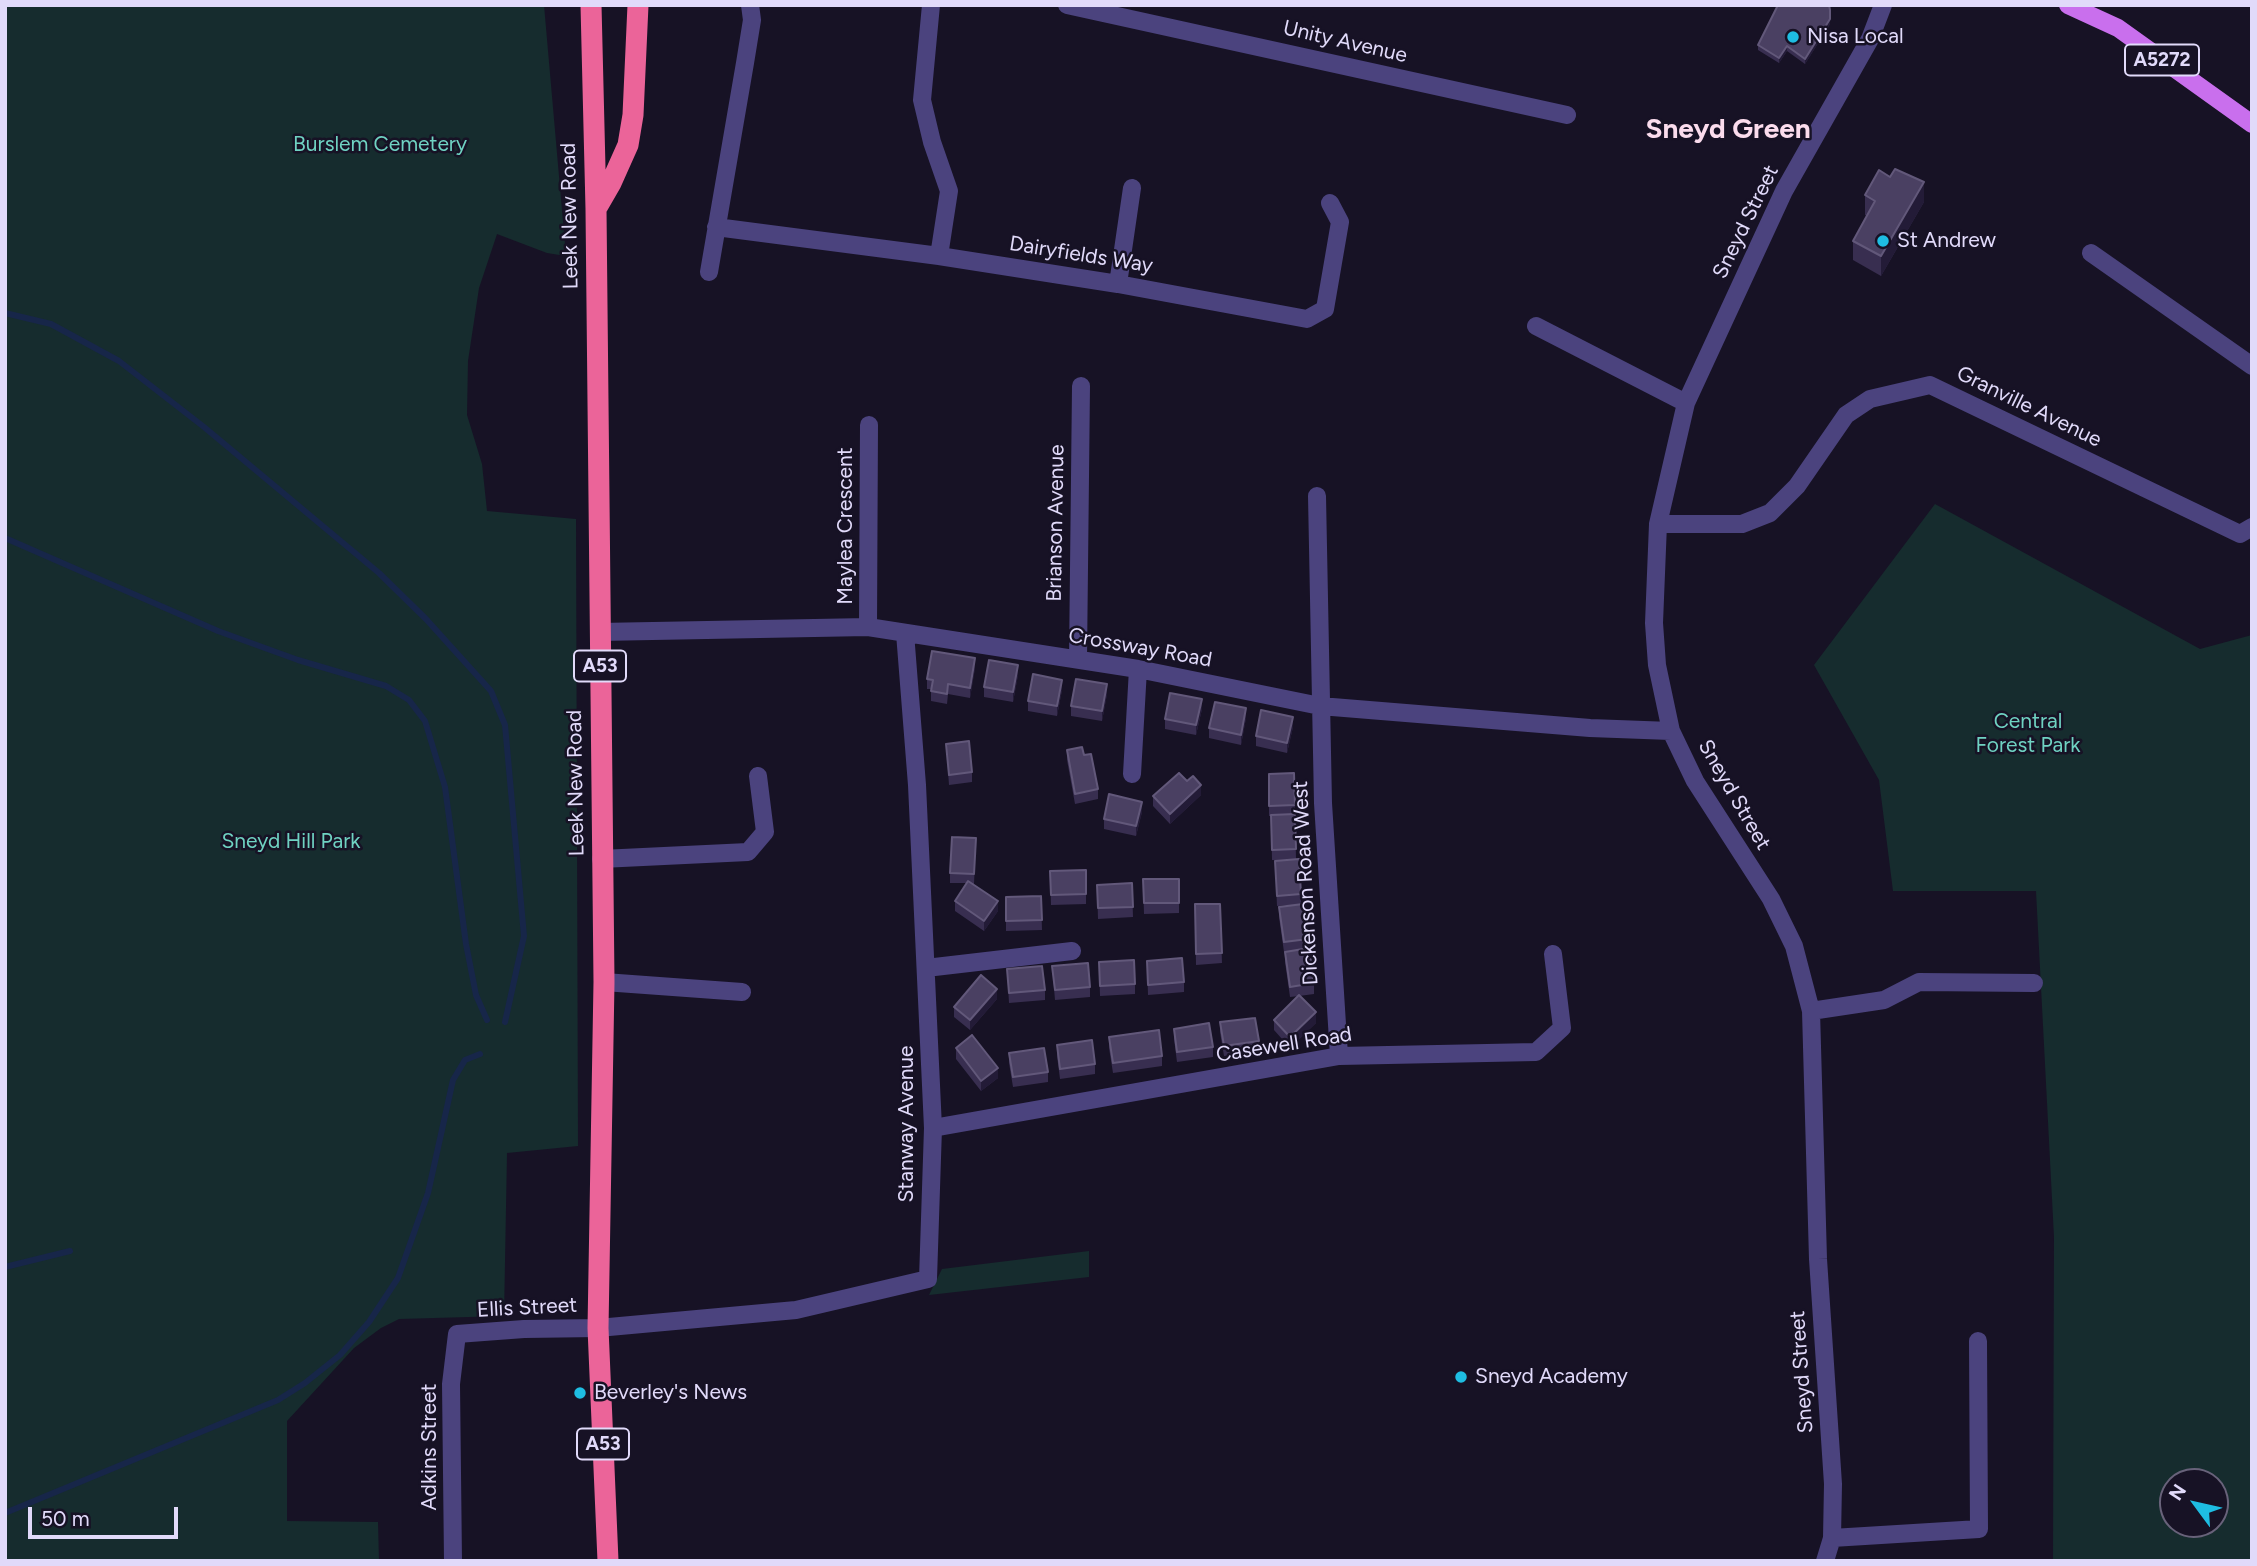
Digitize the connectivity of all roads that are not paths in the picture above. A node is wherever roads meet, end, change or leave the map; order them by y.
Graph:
1 (591, 5) edge
2 (638, 5) edge
3 (750, 5) edge
4 (932, 5) edge
5 (1067, 5) edge
6 (1883, 5) edge
7 (2068, 5) edge
8 (1124, 10) edge
9 (1567, 115) dead end
10 (2252, 124) edge
11 (1132, 188) dead end
12 (1330, 202) dead end
13 (596, 209) junction
14 (716, 227) junction
15 (2091, 253) dead end
16 (939, 256) junction
17 (709, 272) dead end
18 (1118, 284) junction
19 (1536, 326) dead end
20 (2252, 366) edge
21 (1080, 386) dead end
22 (1686, 402) junction
23 (869, 425) dead end
24 (1317, 496) dead end
25 (1658, 524) junction
26 (2252, 527) edge
27 (868, 627) junction
28 (599, 632) junction
29 (905, 633) junction
30 (1078, 659) junction
31 (1138, 669) junction
32 (1320, 706) junction
33 (1671, 731) junction
34 (1132, 774) dead end
35 (758, 776) dead end
36 (601, 859) junction
37 (1072, 951) dead end
38 (1553, 954) dead end
39 (926, 968) junction
40 (604, 982) junction
41 (2034, 983) dead end
42 (742, 992) dead end
43 (1811, 1011) junction
44 (1339, 1056) junction
45 (933, 1128) junction
46 (598, 1328) junction
47 (457, 1334) joint
48 (1978, 1341) dead end
49 (1832, 1538) junction
50 (453, 1561) edge
51 (608, 1561) edge
52 (1825, 1561) edge

1 - 13 highway, Leek New Road / A53
2 - 13 highway
3 - 14 street
4 - 16 street
5 - 8 street, Unity Avenue
6 - 22 street, Sneyd Street
7 - 10 main road, A5272
8 - 9 street, Unity Avenue
11 - 18 street
12 - 18 street, Dairyfields Way
13 - 28 highway, Leek New Road / A53
14 - 16 street, Dairyfields Way
14 - 17 street
15 - 20 street
16 - 18 street, Dairyfields Way
19 - 22 street
21 - 30 street, Brianson Avenue
22 - 25 street, Sneyd Street
23 - 27 street, Maylea Crescent
24 - 32 street, Dickenson Road West
25 - 26 street, Granville Avenue
25 - 33 street, Sneyd Street
27 - 28 street, Crossway Road
27 - 29 street, Crossway Road
28 - 36 highway, Leek New Road / A53
29 - 30 street, Crossway Road
29 - 39 street, Stanway Avenue
30 - 31 street, Crossway Road
31 - 32 street, Crossway Road
31 - 34 street
32 - 33 street, Crossway Road
32 - 44 street, Dickenson Road West
33 - 43 street, Sneyd Street
35 - 36 street
36 - 40 highway, Leek New Road / A53
37 - 39 street
38 - 44 street, Casewell Road
39 - 45 street, Stanway Avenue
40 - 42 street
40 - 46 highway, Leek New Road / A53
41 - 43 street
43 - 49 street, Sneyd Street
44 - 45 street, Casewell Road
45 - 46 street, Stanway Avenue
46 - 47 street, Ellis Street
46 - 51 highway, Leek New Road / A53
47 - 50 street, Adkins Street
48 - 49 street
49 - 52 street, Sneyd Street

